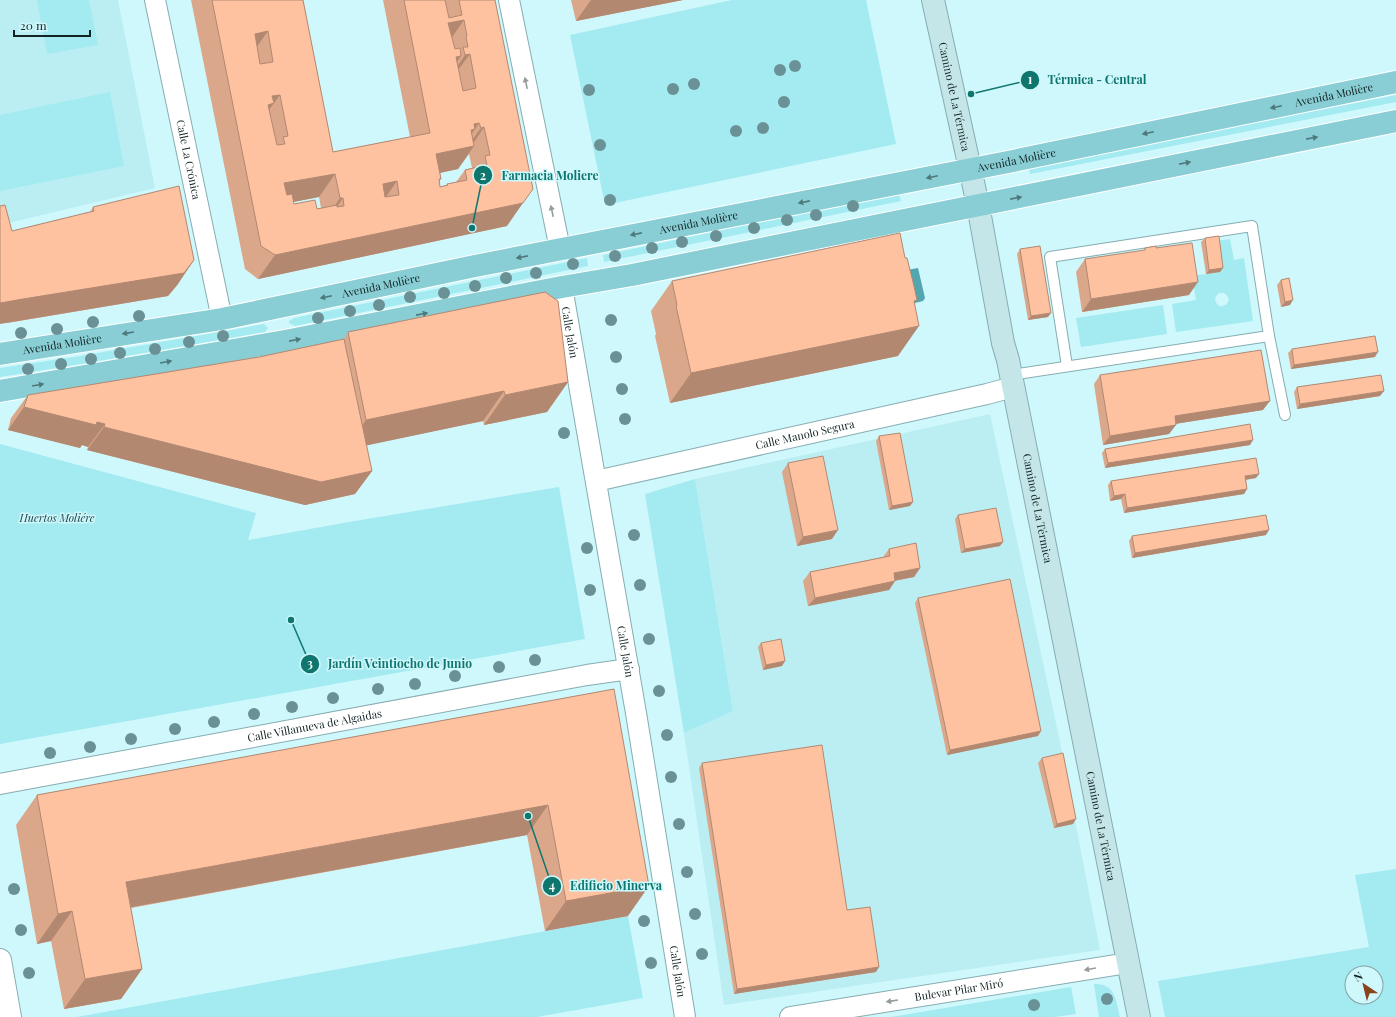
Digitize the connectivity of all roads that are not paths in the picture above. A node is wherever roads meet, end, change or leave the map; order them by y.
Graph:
1 (155, 0) edge
2 (509, 0) edge
3 (933, 0) edge
4 (1396, 82) edge
5 (1396, 120) edge
6 (970, 169) junction
7 (978, 205) junction
8 (560, 249) junction
9 (562, 287) junction
10 (222, 319) junction
11 (1269, 336) junction
12 (0, 354) edge
13 (1067, 366) junction
14 (1012, 381) junction
15 (0, 391) edge
16 (1285, 415) dead end
17 (596, 481) junction
18 (629, 669) junction
19 (0, 784) edge
20 (0, 960) edge
21 (1128, 962) junction
22 (10, 1017) edge
23 (685, 1017) edge
24 (790, 1017) edge
25 (1139, 1017) edge

1 - 10 street, Calle La Crónica
8 -> 2 street
3 - 6 main road, Camino de La Térmica
4 -> 6 main road, Avenida Molière
7 -> 5 main road
6 - 7 main road, Camino de La Térmica
6 -> 8 main road, Avenida Molière
7 - 9 main road
7 - 14 main road, Camino de La Térmica
8 -> 10 main road, Avenida Molière
15 -> 9 main road
9 - 17 street, Calle Jalón
10 -> 12 main road, Avenida Molière
11 - 13 lane
11 - 13 lane
11 - 16 lane
13 - 14 lane
14 - 17 street, Calle Manolo Segura
14 - 21 main road, Camino de La Térmica
17 - 18 street, Calle Jalón
18 - 19 street, Calle Villanueva de Algaidas
18 - 23 street, Calle Jalón
20 - 22 street
21 -> 24 street, Bulevar Pilar Miró
21 - 25 main road, Camino de La Térmica

